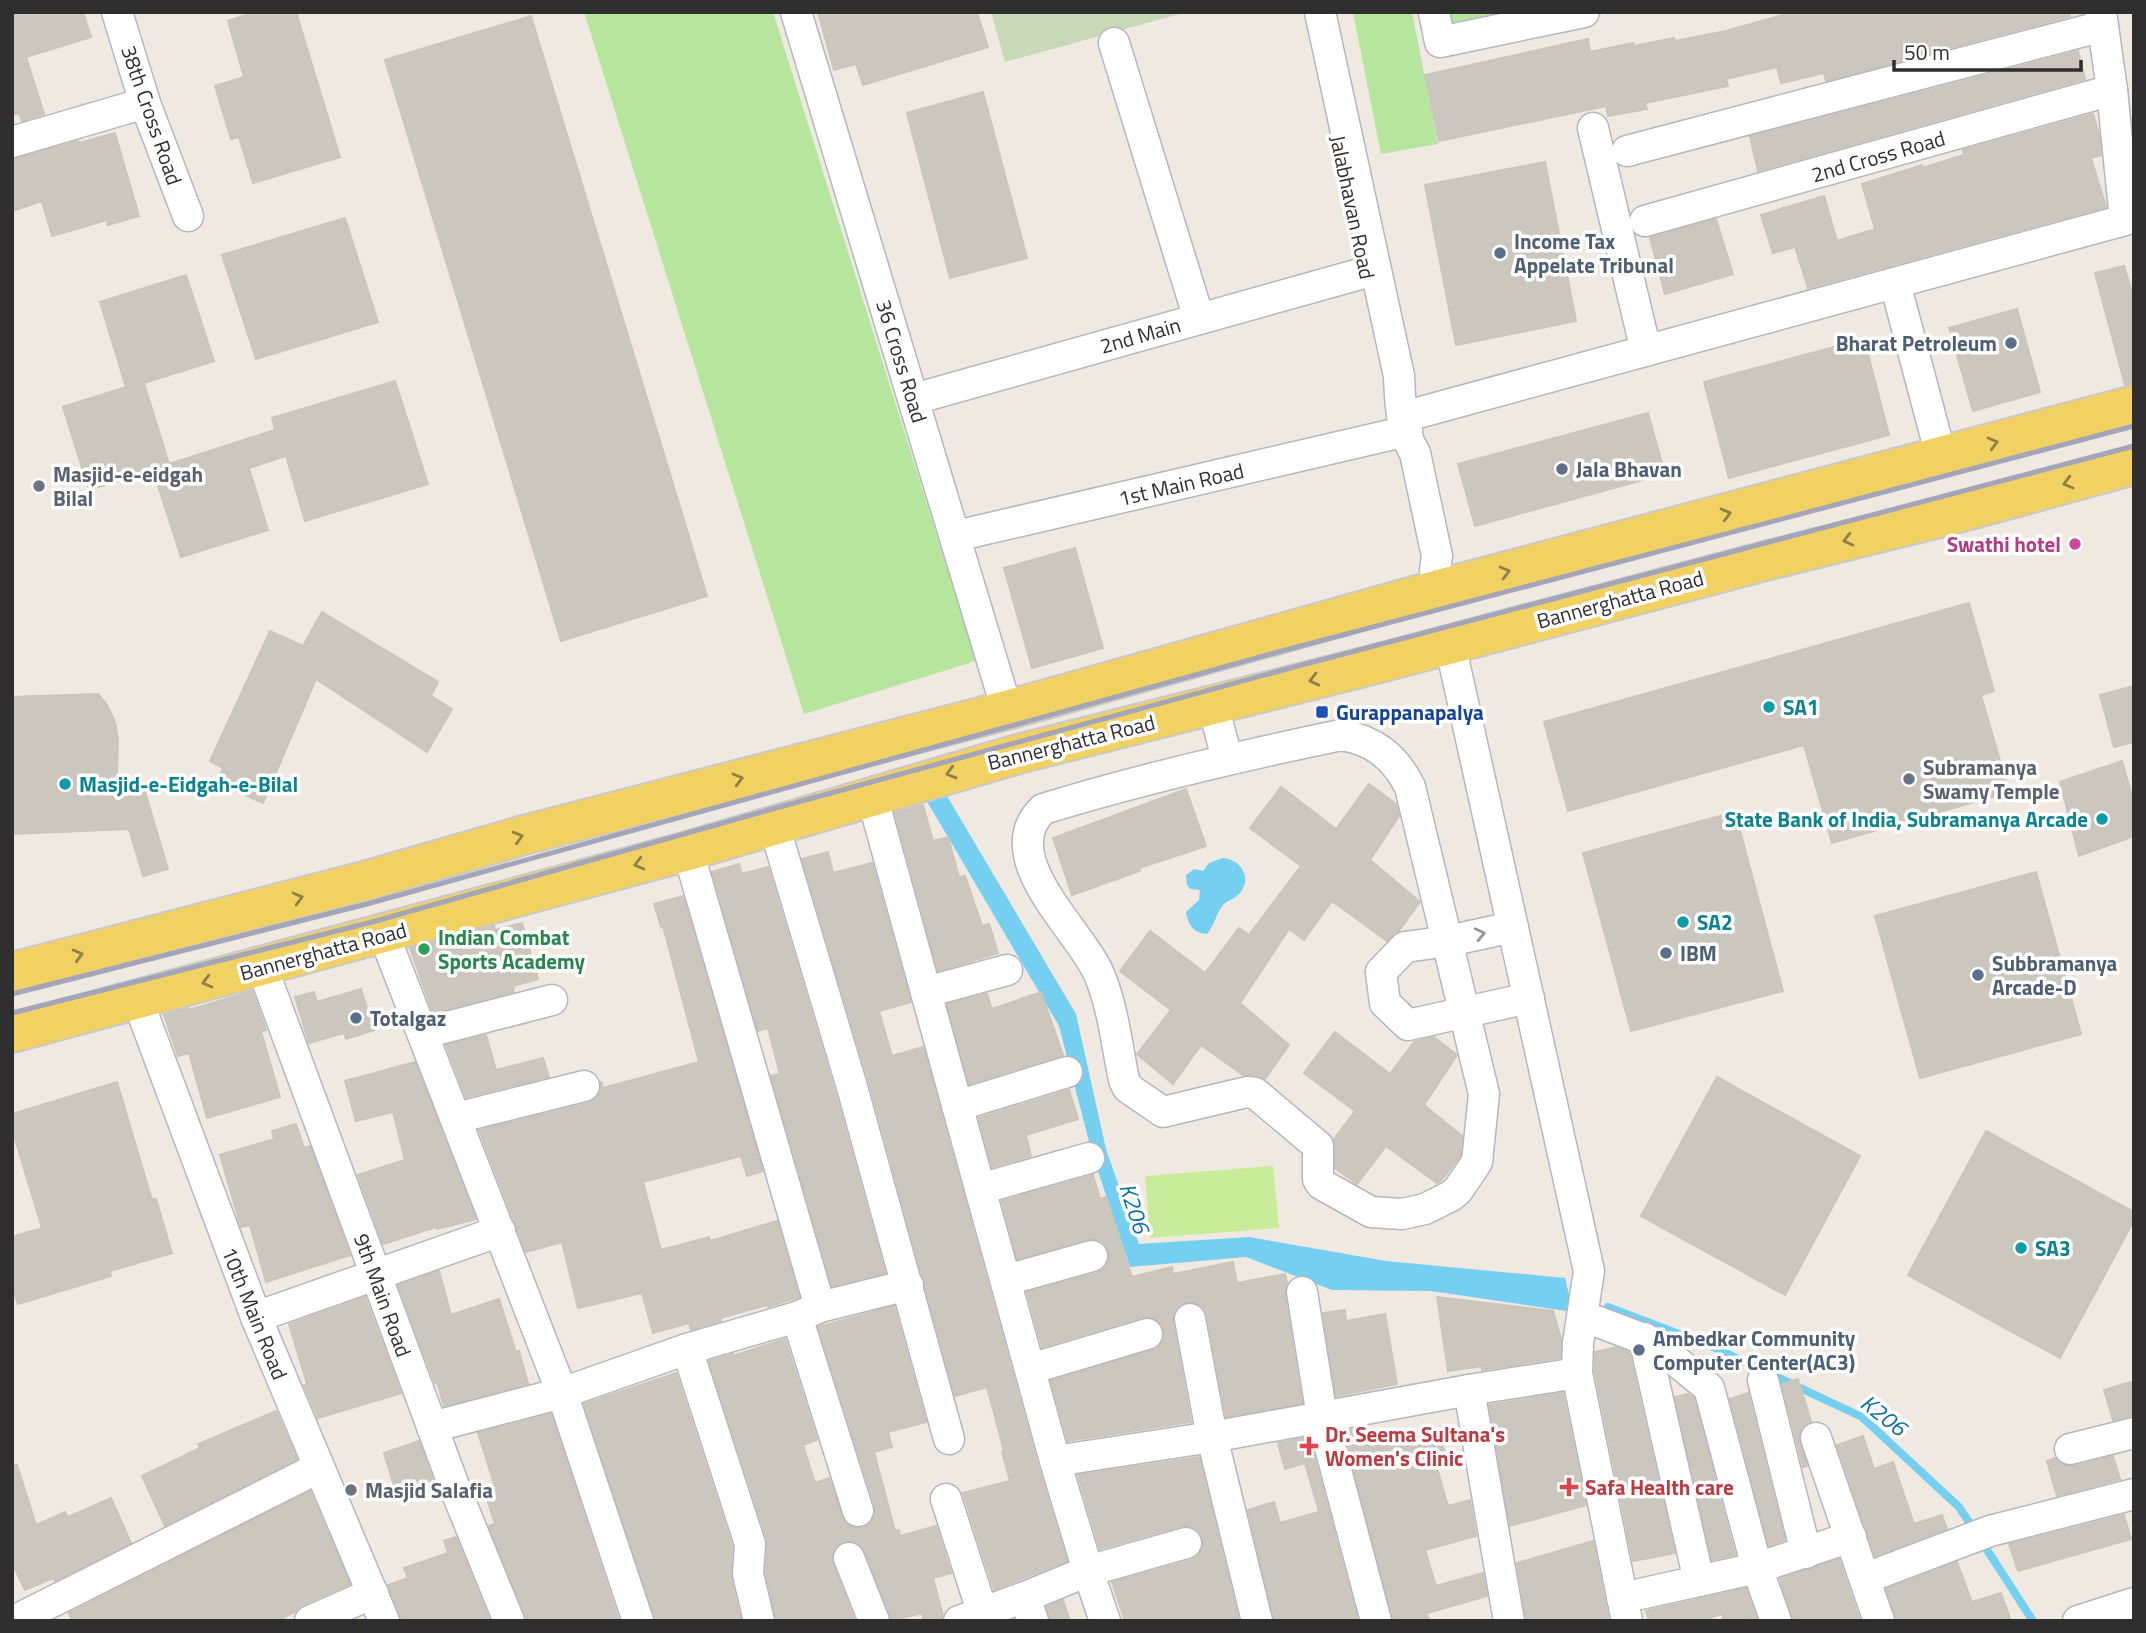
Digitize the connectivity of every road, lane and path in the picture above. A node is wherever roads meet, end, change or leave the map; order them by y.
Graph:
1 (117, 12) edge
2 (796, 12) edge
3 (1310, 12) edge
4 (1320, 12) edge
5 (1434, 12) edge
6 (1584, 12) edge
7 (2102, 19) edge
8 (1114, 43) dead end
9 (2112, 90) junction
10 (145, 103) junction
11 (1593, 128) dead end
12 (12, 142) edge
13 (1627, 151) dead end
14 (188, 216) dead end
15 (1645, 221) dead end
16 (1367, 272) junction
17 (1895, 283) junction
18 (1199, 319) junction
19 (1646, 351) junction
20 (914, 399) junction
21 (2134, 405) edge
22 (1405, 424) junction
23 (1941, 456) junction
24 (2134, 465) edge
25 (956, 536) junction
26 (1437, 580) junction
27 (1450, 644) junction
28 (1213, 706) junction
29 (1007, 710) junction
30 (1227, 758) junction
31 (872, 796) junction
32 (774, 825) junction
33 (688, 851) junction
34 (1513, 927) junction
35 (384, 934) junction
36 (1448, 942) junction
37 (262, 967) junction
38 (1007, 970) dead end
39 (12, 972) edge
40 (926, 992) junction
41 (1529, 998) junction
42 (552, 1000) dead end
43 (138, 1001) junction
44 (1465, 1013) junction
45 (12, 1033) edge
46 (424, 1033) junction
47 (1067, 1072) dead end
48 (584, 1086) dead end
49 (957, 1106) junction
50 (456, 1118) junction
51 (1089, 1158) dead end
52 (980, 1189) junction
53 (500, 1231) junction
54 (1092, 1256) dead end
55 (376, 1276) junction
56 (1006, 1280) junction
57 (908, 1285) junction
58 (1302, 1292) dead end
59 (1588, 1309) junction
60 (808, 1312) junction
61 (256, 1317) junction
62 (1190, 1319) dead end
63 (1147, 1334) dead end
64 (1644, 1338) junction
65 (687, 1349) junction
66 (1030, 1369) junction
67 (1577, 1373) junction
68 (1763, 1380) dead end
69 (1469, 1390) junction
70 (562, 1393) junction
71 (1322, 1417) junction
72 (432, 1427) junction
73 (2134, 1433) edge
74 (1212, 1437) junction
75 (1816, 1438) dead end
76 (950, 1439) dead end
77 (2070, 1450) dead end
78 (1055, 1461) junction
79 (318, 1468) junction
80 (2134, 1494) edge
81 (946, 1499) dead end
82 (858, 1511) dead end
83 (1851, 1537) junction
84 (1186, 1543) dead end
85 (1806, 1553) junction
86 (849, 1558) dead end
87 (1757, 1567) junction
88 (1087, 1571) junction
89 (1866, 1578) junction
90 (1699, 1581) junction
91 (373, 1593) junction
92 (2134, 1603) edge
93 (1029, 1609) edge
94 (1624, 1609) edge
95 (15, 1613) edge
96 (970, 1616) edge
97 (310, 1621) edge
98 (384, 1621) edge
99 (509, 1621) edge
100 (638, 1621) edge
101 (758, 1621) edge
102 (874, 1621) edge
103 (1105, 1621) edge
104 (1257, 1621) edge
105 (1376, 1621) edge
106 (1509, 1621) edge
107 (1776, 1621) edge
108 (1879, 1621) edge
109 (2078, 1621) edge

1 - 10 street, 38th Cross Road
2 - 20 street, 36 Cross Road
3 - 16 street, Jalabhavan Road
4 - 22 street, Jalabhavan Road
5 - 6 street
7 - 9 street
7 - 13 street
8 - 18 street
9 - 15 street, 2nd Cross Road
9 - 17 street, 1st Main Road
10 - 12 street
10 - 14 street, 38th Cross Road
11 - 19 street
16 - 18 street, 2nd Main
16 - 22 street, Jalabhavan Road
17 - 19 street, 1st Main Road
17 - 23 street
18 - 20 street, 2nd Main
19 - 22 street, 1st Main Road
20 - 25 street, 36 Cross Road
23 -> 21 main road
22 - 25 street, 1st Main Road
22 - 26 street, Jalabhavan Road
26 -> 23 main road
24 -> 27 main road, Bannerghatta Road
25 - 29 street, 36 Cross Road
26 - 29 main road
27 -> 28 main road, Bannerghatta Road
27 - 34 street
28 - 30 street
28 -> 31 main road, Bannerghatta Road
39 -> 29 main road
30 - 36 street
30 - 44 street
31 - 32 main road, Bannerghatta Road
31 - 40 street
32 - 33 main road, Bannerghatta Road
32 - 57 street
33 -> 35 main road, Bannerghatta Road
33 - 60 street
36 -> 34 street
34 - 41 street
35 - 37 main road, Bannerghatta Road
35 - 46 street
36 - 44 street
36 - 44 street
37 -> 43 main road, Bannerghatta Road
37 - 55 street, 9th Main Road
38 - 40 street
40 - 49 street
41 - 44 street
41 - 59 street
42 - 46 street
43 - 45 main road, Bannerghatta Road
43 - 61 street, 10th Main Road
46 - 50 street
47 - 49 street
48 - 50 street
49 - 52 street
50 - 53 street
51 - 52 street
52 - 56 street
53 - 55 street
53 - 70 street
54 - 56 street
55 - 61 street
55 - 72 street, 9th Main Road
56 - 66 street
57 - 60 street
57 - 76 street
58 - 71 street
59 - 64 street
59 - 67 street
60 - 65 street
60 - 82 street
61 - 79 street, 10th Main Road
62 - 74 street
63 - 66 street
64 - 87 street
64 - 90 street
65 - 70 street
65 - 101 street
66 - 78 street
67 - 69 street
67 - 94 street
68 - 85 street
69 - 71 street
69 - 106 street
70 - 72 street
70 - 100 street
71 - 74 street
71 - 105 street
72 - 99 street, 9th Main Road
73 - 77 street
74 - 78 street
74 - 104 street
75 - 83 street
78 - 88 street
79 - 91 street, 10th Main Road
79 - 95 street
80 - 89 street
81 - 96 street
83 - 85 street
83 - 89 street
84 - 88 street
85 - 87 street
86 - 102 street
87 - 90 street
87 - 107 street
88 - 93 street
88 - 103 street
89 - 108 street
90 - 94 street
91 - 97 street
91 - 98 street, 10th Main Road
92 - 109 street
93 - 96 street

